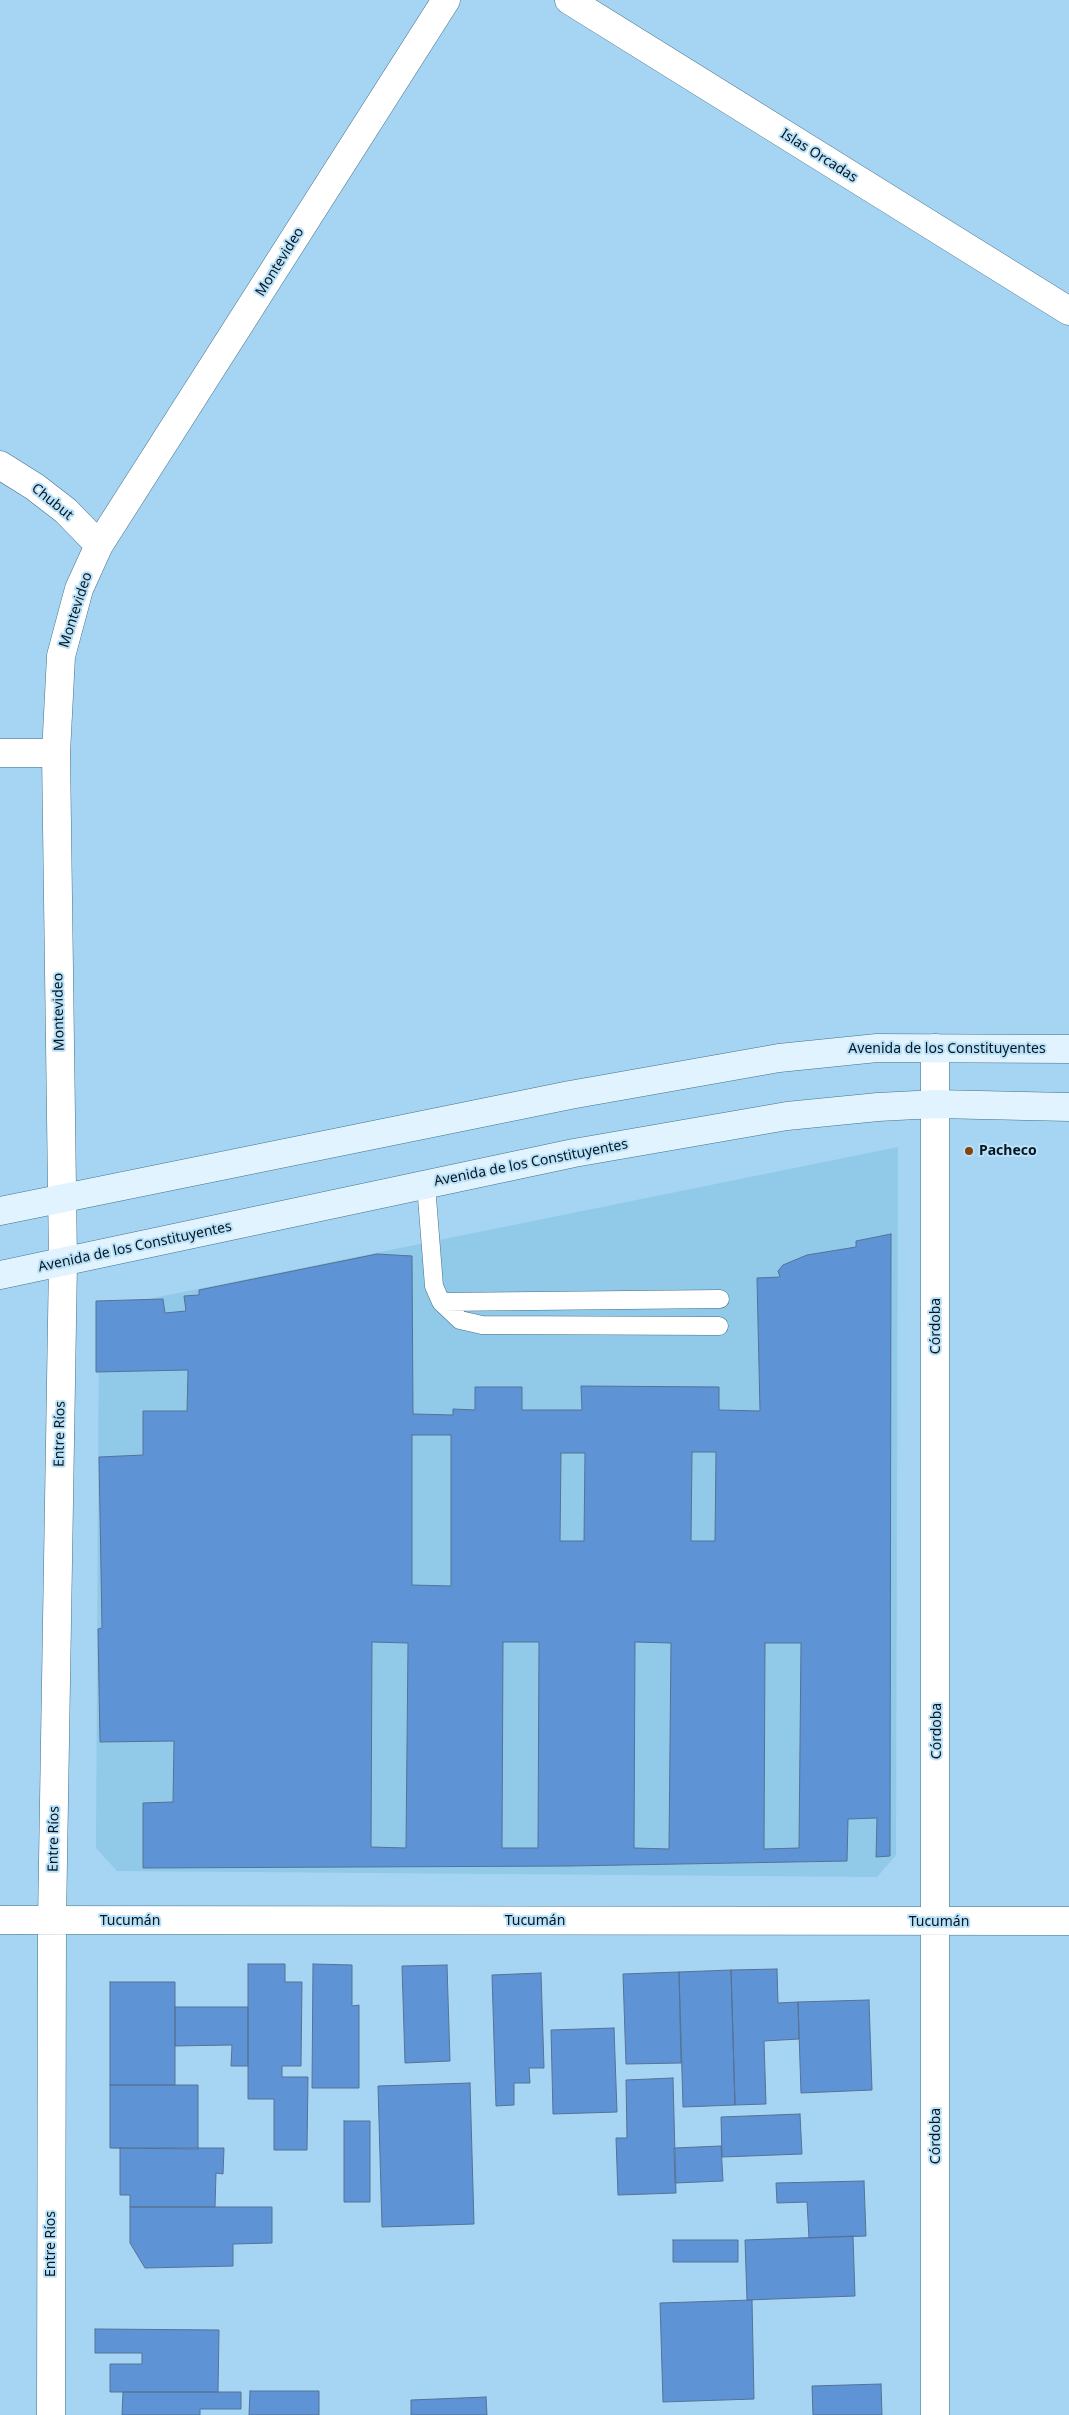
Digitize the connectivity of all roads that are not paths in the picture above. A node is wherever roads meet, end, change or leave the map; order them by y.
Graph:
1 (446, 0) edge
2 (569, 0) edge
3 (1069, 312) edge
4 (0, 465) edge
5 (99, 545) junction
6 (0, 753) edge
7 (56, 753) junction
8 (935, 1048) junction
9 (1069, 1048) edge
10 (936, 1104) junction
11 (1069, 1107) edge
12 (426, 1185) junction
13 (61, 1198) junction
14 (0, 1211) edge
15 (63, 1262) junction
16 (0, 1275) edge
17 (720, 1299) dead end
18 (441, 1302) junction
19 (719, 1326) dead end
20 (0, 1920) edge
21 (52, 1920) junction
22 (1069, 1921) edge
23 (937, 1922) junction
24 (51, 2415) edge
25 (935, 2415) edge

1 - 5 street, Montevideo
2 - 3 street, Islas Orcadas
4 - 5 street, Chubut
5 - 7 street, Montevideo
6 - 7 street
7 - 13 street, Montevideo
8 - 9 main road, Avenida de los Constituyentes
8 - 10 street, Córdoba
8 - 13 main road, Avenida de los Constituyentes
10 - 11 main road, Avenida de los Constituyentes
10 - 12 main road, Avenida de los Constituyentes
10 - 23 street, Córdoba
12 - 15 main road, Avenida de los Constituyentes
12 - 18 lane
13 - 14 main road, Avenida de los Constituyentes
13 - 15 street, Montevideo
15 - 16 main road, Avenida de los Constituyentes
15 - 21 street, Entre Ríos
17 - 18 lane
18 - 19 lane
20 - 21 street, Tucumán
21 - 23 street, Tucumán
21 - 24 street, Entre Ríos
22 - 23 street, Tucumán
23 - 25 street, Córdoba

